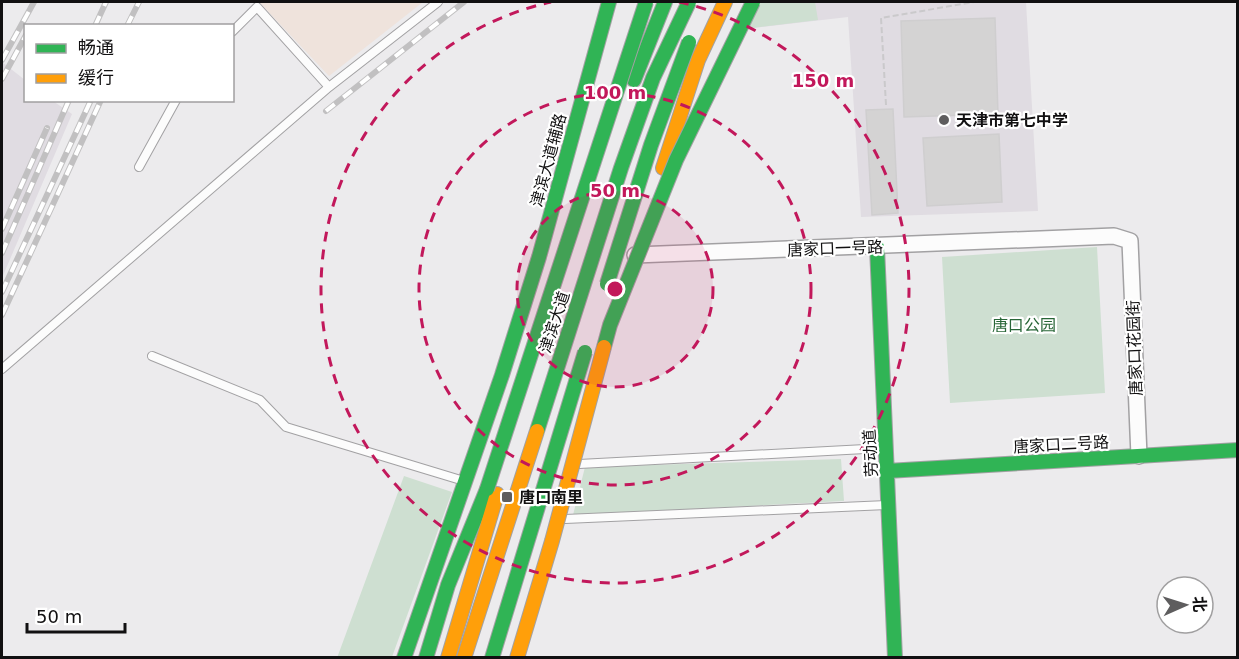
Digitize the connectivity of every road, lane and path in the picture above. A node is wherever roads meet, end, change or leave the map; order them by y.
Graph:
1 (438, 2) edge
2 (609, 2) edge
3 (640, 2) edge
4 (646, 2) edge
5 (665, 2) edge
6 (689, 2) edge
7 (725, 2) edge
8 (753, 2) edge
9 (974, 2) edge
10 (260, 4) edge
11 (234, 30) edge
12 (692, 34) dead end
13 (625, 62) junction
14 (329, 87) junction
15 (175, 102) edge
16 (886, 105) dead end
17 (139, 168) dead end
18 (1130, 241) joint
19 (877, 246) junction
20 (641, 254) junction
21 (572, 256) junction
22 (539, 257) junction
23 (603, 296) dead end
24 (588, 341) dead end
25 (152, 356) dead end
26 (2, 369) edge
27 (886, 448) junction
28 (1238, 450) edge
29 (1139, 456) junction
30 (579, 464) junction
31 (887, 471) junction
32 (465, 481) junction
33 (487, 489) junction
34 (889, 505) junction
35 (565, 519) junction
36 (404, 657) edge
37 (426, 657) edge
38 (436, 657) edge
39 (448, 657) edge
40 (464, 657) edge
41 (492, 657) edge
42 (517, 657) edge
43 (531, 657) edge
44 (895, 657) edge

1 - 14 lane
2 - 22 main road, 津滨大道辅路
3 - 13 main road, bridge
4 - 13 main road, bridge
5 - 21 main road
6 - 40 main road, 津滨大道, bridge
7 - 20 main road
8 - 42 main road, bridge
9 - 16 path
10 - 11 lane
10 - 14 lane
12 - 23 main road, bridge
13 - 33 main road, 津滨大道, bridge
14 - 26 lane
15 - 17 lane
18 - 19 street, 唐家口一号路
18 - 29 street, 唐家口花园街
19 - 20 street, 唐家口一号路
19 - 27 main road, 劳动道
20 - 21 street, 唐家口一号路
20 - 30 main road
21 - 22 street, 唐家口一号路
21 - 39 main road
22 - 32 main road, 津滨大道辅路
24 - 41 main road, bridge
25 - 32 lane
27 - 30 lane
27 - 31 main road, 劳动道
28 - 29 main road, 唐家口二号路
29 - 31 main road, 唐家口二号路
30 - 35 main road
31 - 34 main road, 劳动道
32 - 36 main road, 津滨大道辅路
33 - 37 main road
33 - 38 main road, 津滨大道
34 - 35 lane
34 - 44 main road, 劳动道
35 - 43 main road

